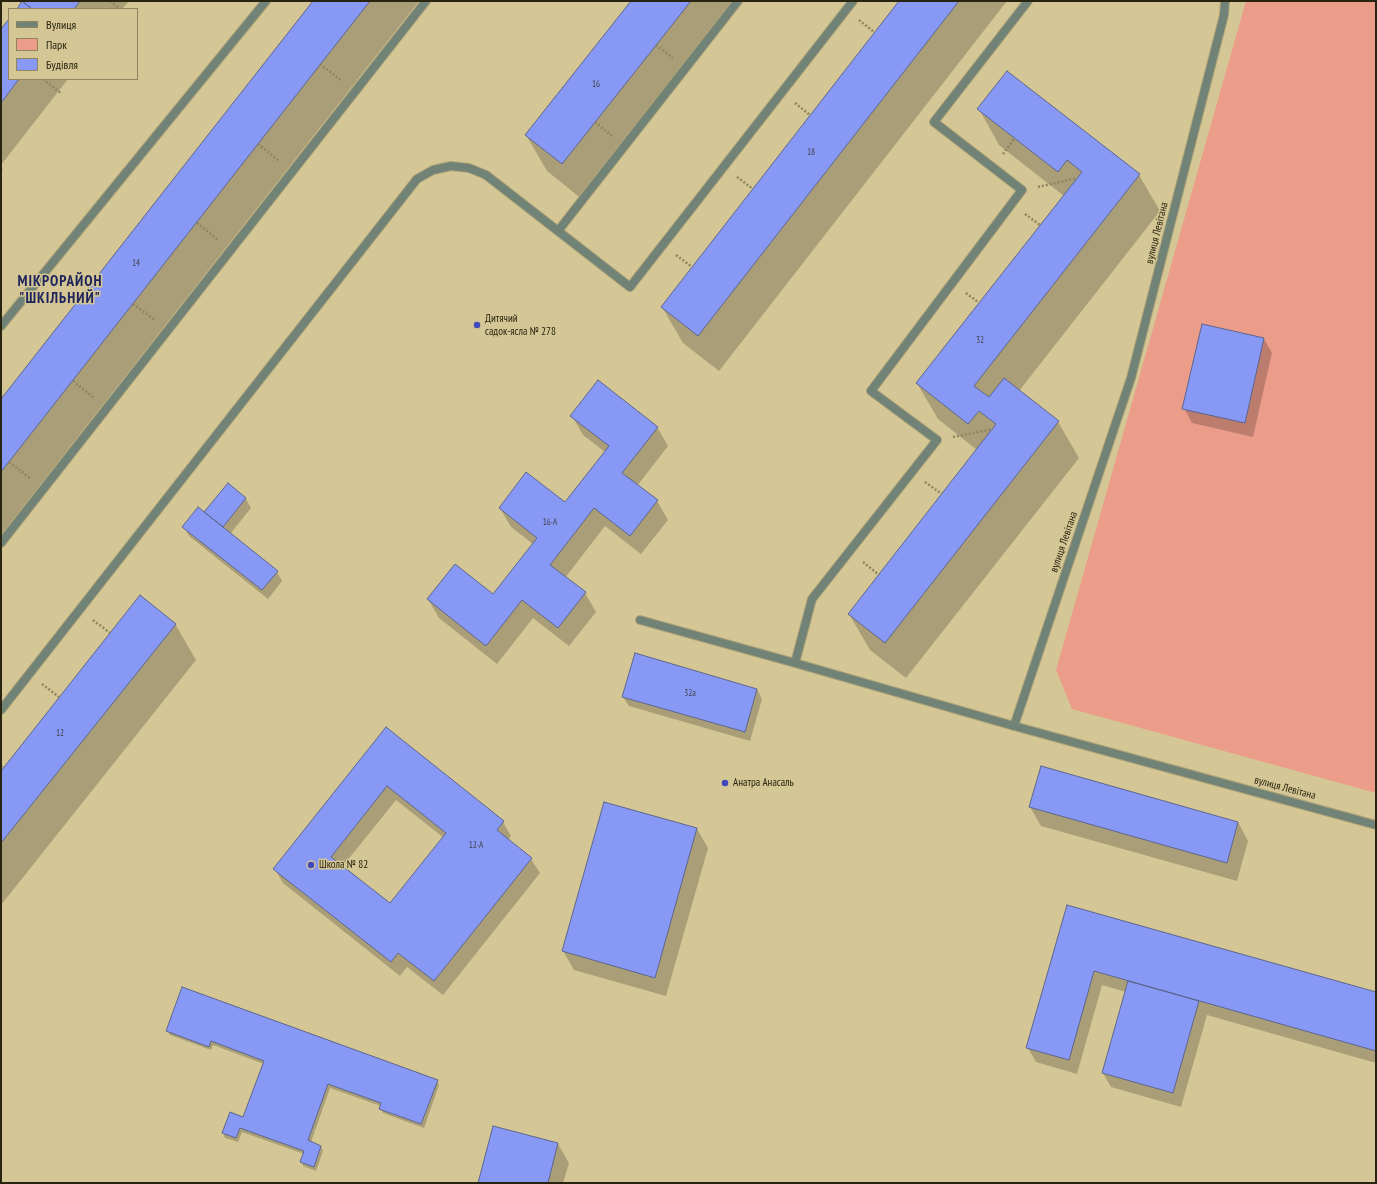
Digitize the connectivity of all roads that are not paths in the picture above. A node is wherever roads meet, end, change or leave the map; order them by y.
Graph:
1 (266, 1) edge
2 (426, 1) edge
3 (738, 1) edge
4 (853, 1) edge
5 (1028, 1) edge
6 (1224, 1) edge
7 (558, 231) junction
8 (1, 326) edge
9 (1, 543) edge
10 (640, 620) dead end
11 (795, 663) junction
12 (1, 710) edge
13 (1014, 726) junction
14 (1376, 825) edge

1 - 8 street
2 - 9 street
3 - 7 street
4 - 7 street
5 - 11 street
6 - 13 street, вулиця Левітана
7 - 12 street
10 - 11 street
11 - 13 street
13 - 14 street, вулиця Левітана

